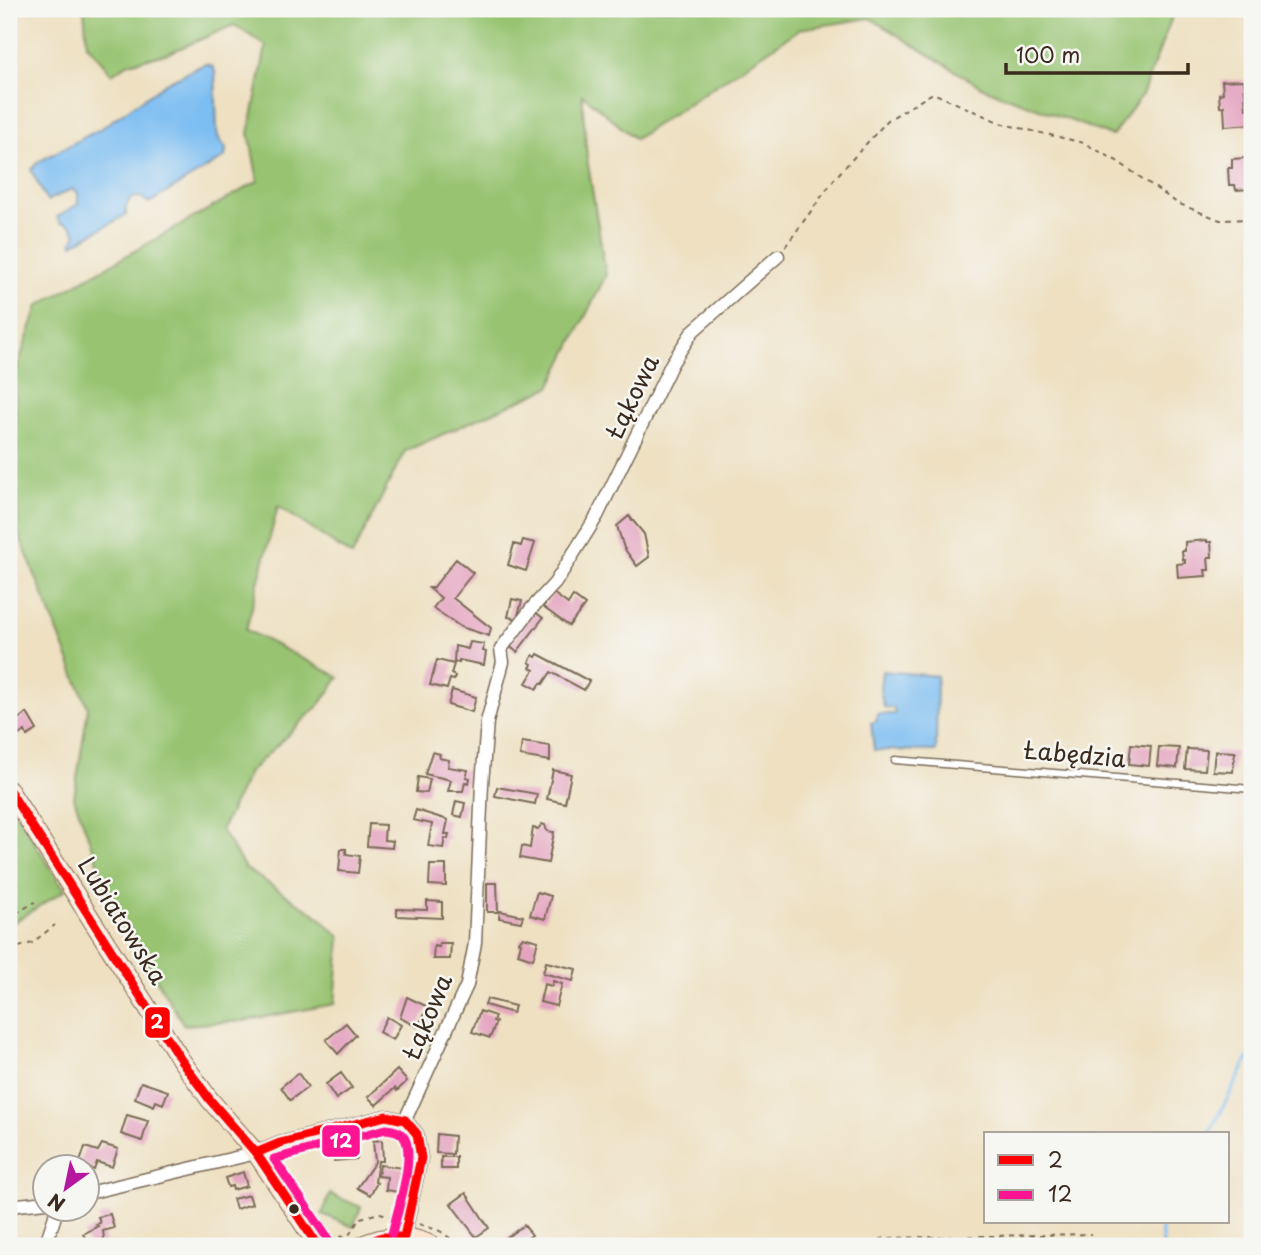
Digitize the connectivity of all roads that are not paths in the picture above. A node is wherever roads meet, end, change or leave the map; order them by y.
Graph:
1 (778, 256) road end
2 (895, 760) dead end
3 (1252, 789) edge
4 (9, 790) edge
5 (405, 1120) junction
6 (256, 1153) junction
7 (102, 1190) edge
8 (32, 1204) edge
9 (9, 1206) edge
10 (52, 1224) edge
11 (406, 1229) junction
12 (323, 1242) edge
13 (45, 1246) edge
14 (361, 1246) edge
15 (433, 1246) edge

1 - 5 street, Łąkowa
2 - 3 lane, Łabędzia
4 - 6 street, Lubiatowska
5 - 6 street
5 - 11 street
6 - 7 street
6 - 12 street, Lubiatowska
8 - 9 street
10 - 13 street
11 - 14 street
11 - 15 street

